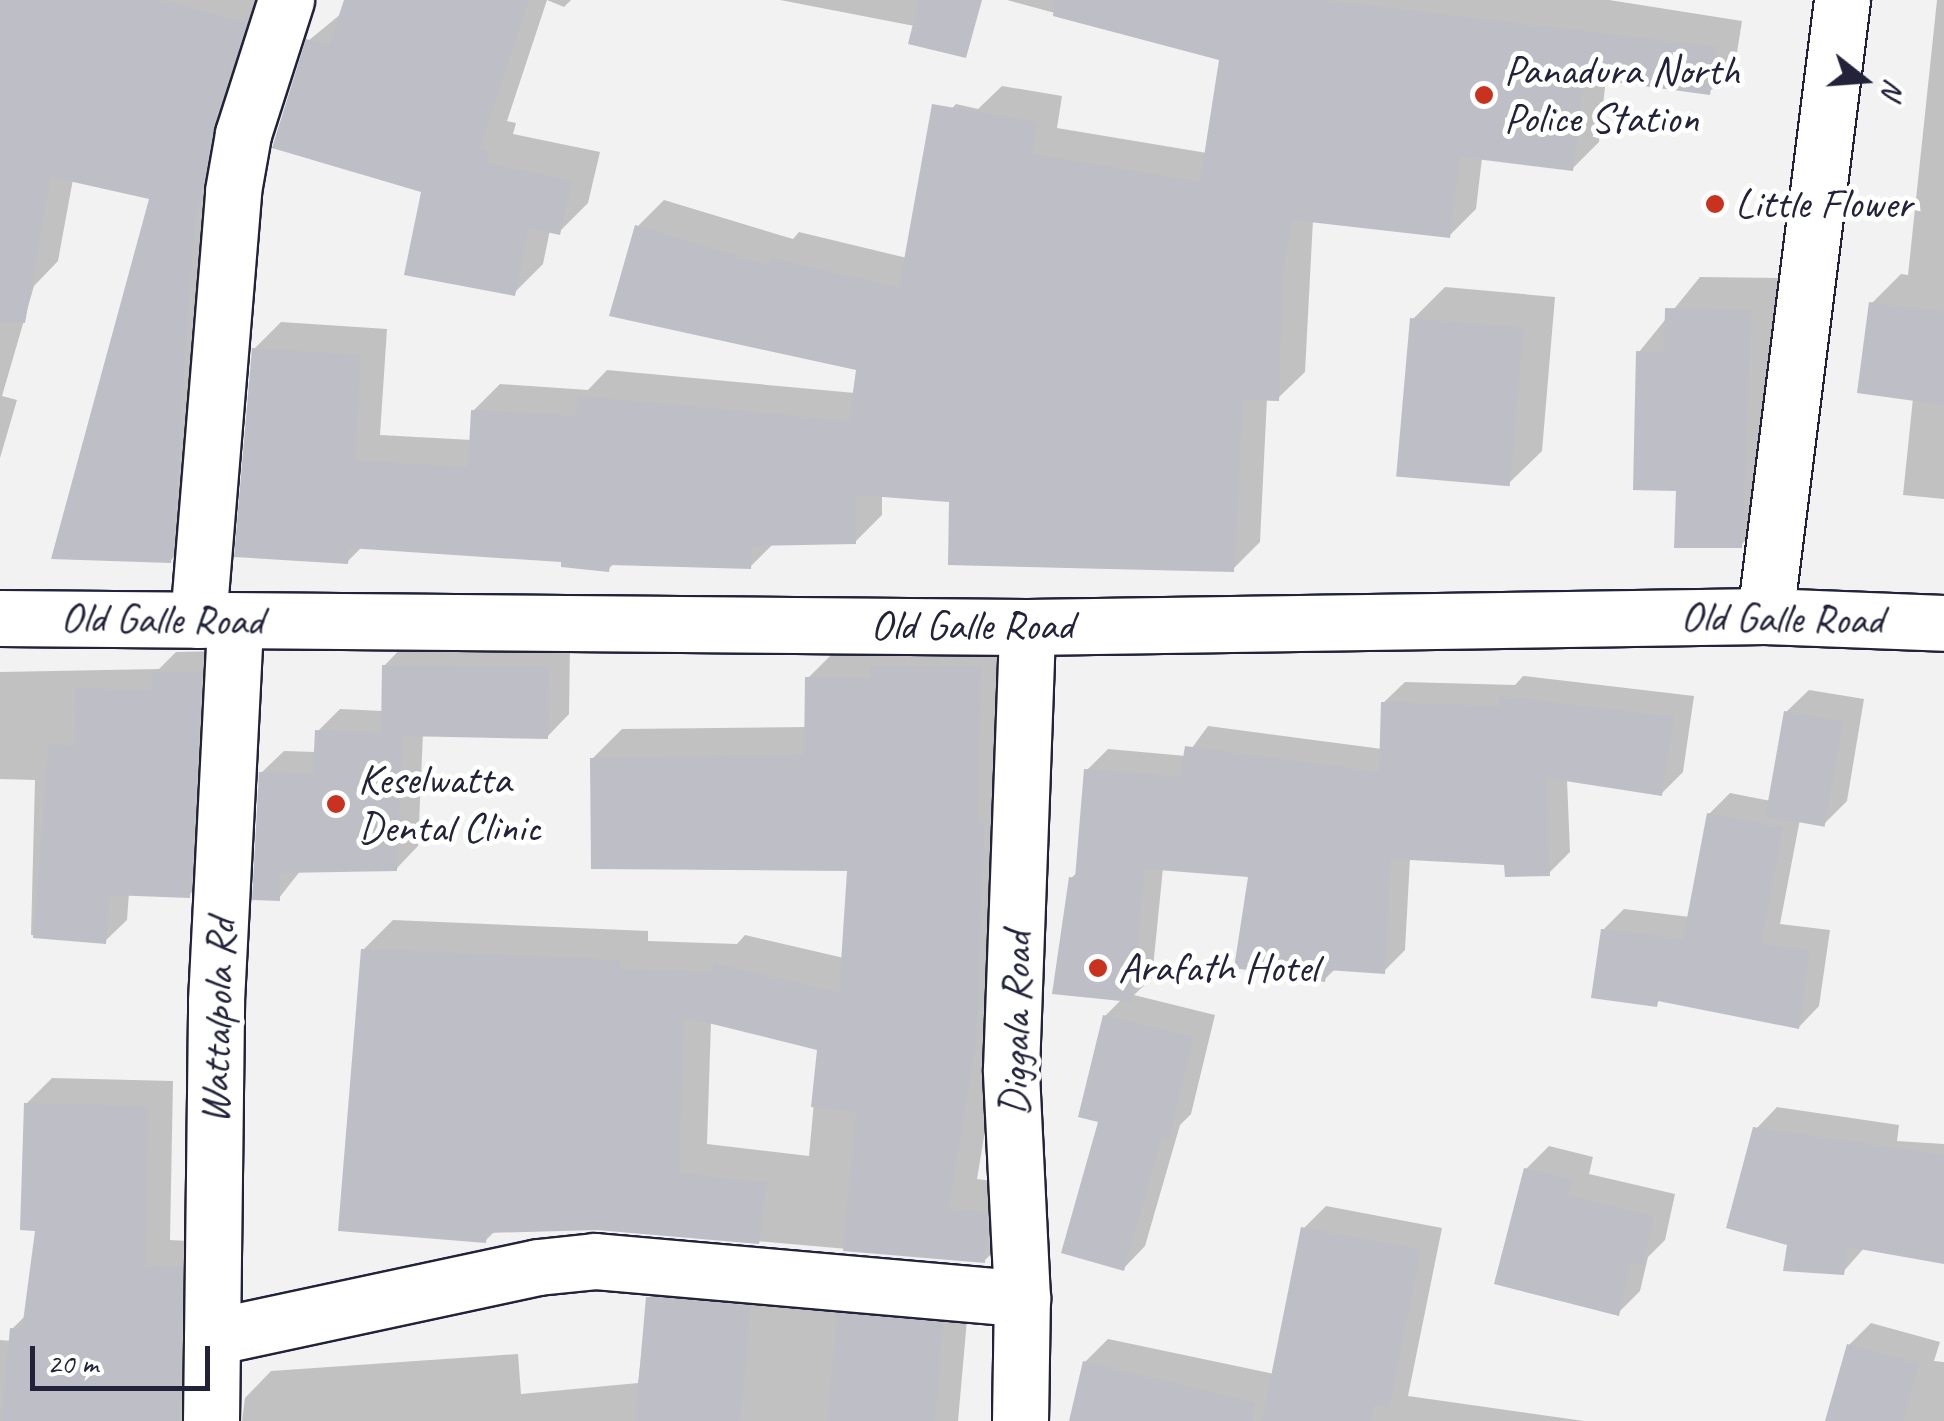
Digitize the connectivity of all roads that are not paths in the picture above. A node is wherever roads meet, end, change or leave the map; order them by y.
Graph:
1 (286, 0) edge
2 (1842, 0) edge
3 (1765, 616) junction
4 (0, 618) edge
5 (216, 621) junction
6 (1944, 623) edge
7 (1027, 627) junction
8 (1022, 1298) junction
9 (212, 1337) junction
10 (212, 1421) edge
11 (1020, 1421) edge

1 - 5 main road, Wattalpola Rd
2 - 3 main road
3 - 6 main road, Old Galle Road
3 - 7 main road, Old Galle Road
4 - 5 main road, Old Galle Road
5 - 7 main road, Old Galle Road
5 - 9 main road, Wattalpola Rd
7 - 8 main road, Diggala Road
8 - 9 main road
8 - 11 main road, Diggala Road
9 - 10 main road, Wattalpola Rd

